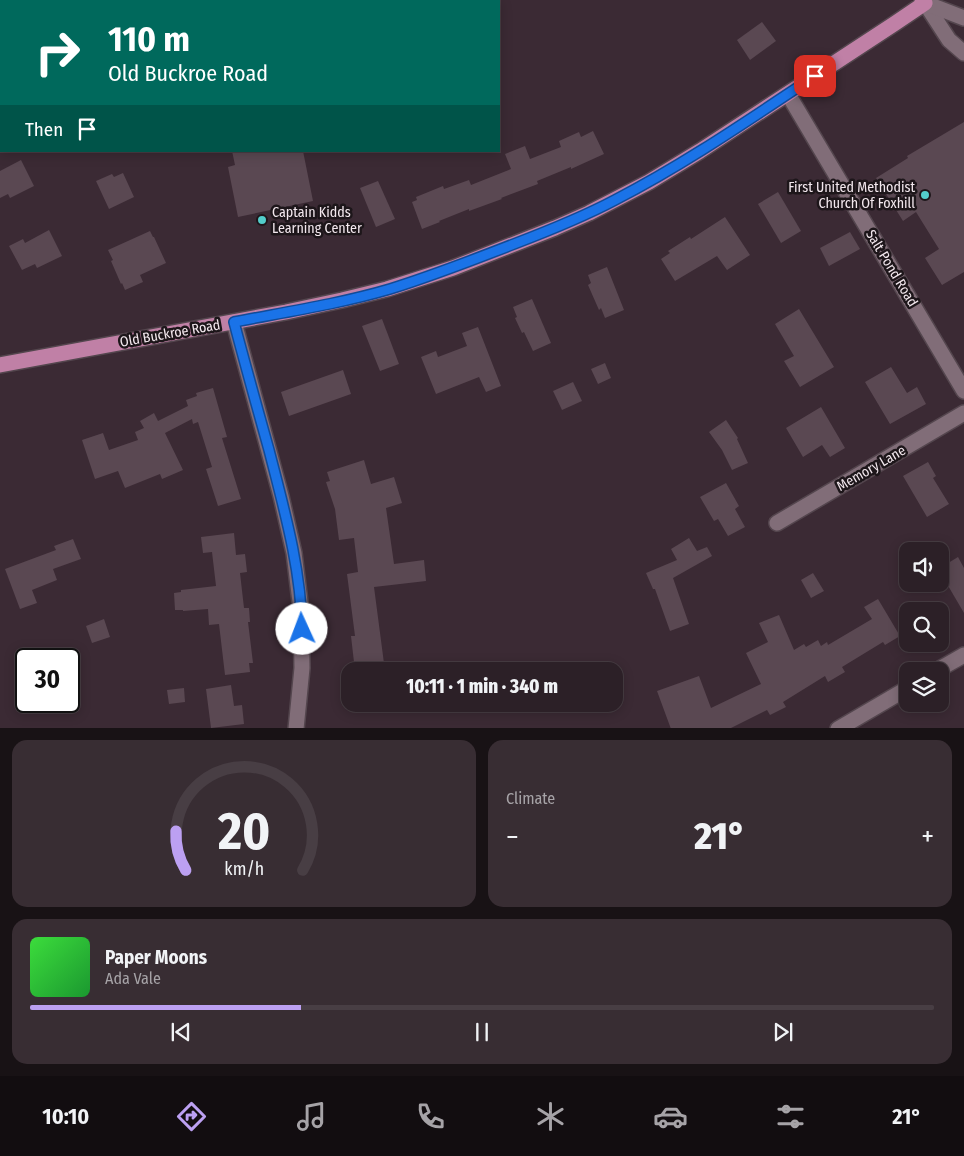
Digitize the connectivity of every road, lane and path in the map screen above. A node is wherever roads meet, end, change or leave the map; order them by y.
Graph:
1 (923, 2) edge
2 (964, 18) edge
3 (964, 53) edge
4 (788, 94) junction
5 (234, 322) junction
6 (0, 365) edge
7 (964, 390) edge
8 (964, 414) edge
9 (777, 523) dead end
10 (964, 655) edge
11 (949, 664) edge
12 (899, 693) edge
13 (296, 728) edge
14 (838, 728) edge

1 - 2 street
1 - 3 street
1 - 4 main road, Old Buckroe Road
4 - 5 main road, Old Buckroe Road
4 - 7 street, Salt Pond Road
5 - 6 main road, Old Buckroe Road
5 - 13 street
8 - 9 street, Memory Lane
10 - 11 street
12 - 14 street

